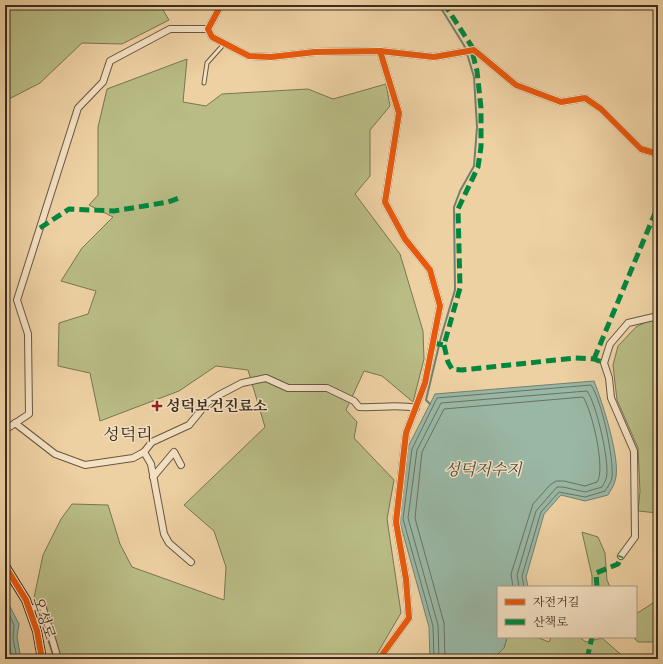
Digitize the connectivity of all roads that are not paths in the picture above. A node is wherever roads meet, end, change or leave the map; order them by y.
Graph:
1 (221, 5) edge
2 (208, 29) junction
3 (224, 44) junction
4 (380, 51) junction
5 (204, 83) dead end
6 (658, 154) edge
7 (658, 316) edge
8 (416, 408) junction
9 (15, 423) junction
10 (5, 430) edge
11 (144, 452) junction
12 (181, 465) dead end
13 (153, 477) junction
14 (621, 556) dead end
15 (191, 562) dead end
16 (5, 566) edge
17 (30, 609) junction
18 (42, 659) edge
19 (58, 659) edge
20 (379, 659) edge

1 - 2 street
2 - 3 street
2 - 9 street
3 - 4 street
3 - 5 lane
4 - 6 street
4 - 8 street
7 - 14 street
8 - 11 street
8 - 20 street
9 - 10 street
9 - 11 street
11 - 13 street
12 - 13 street
13 - 15 street
16 - 17 main road, 오성로
17 - 18 main road, 오성로
17 - 19 street

